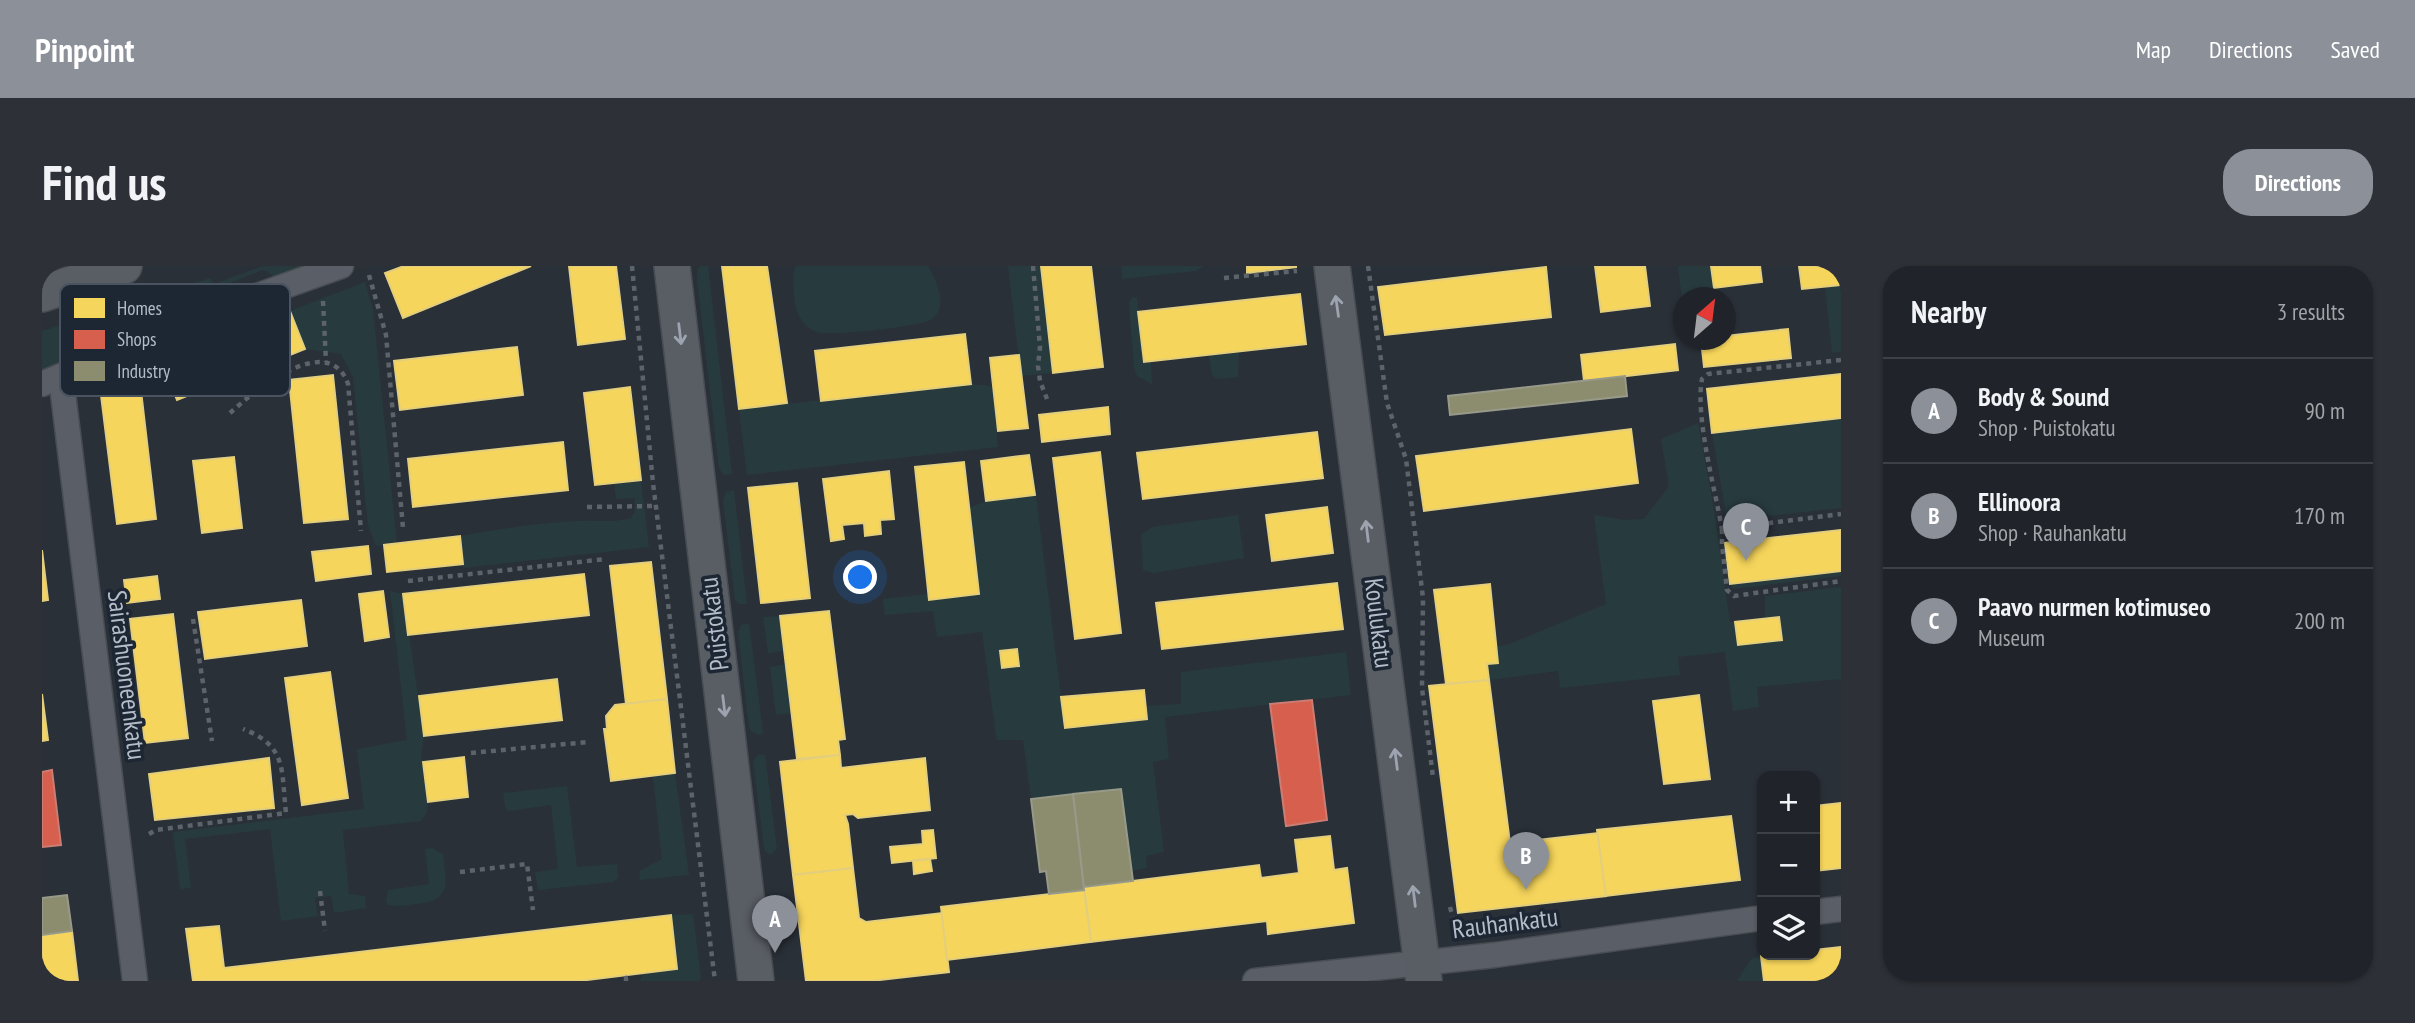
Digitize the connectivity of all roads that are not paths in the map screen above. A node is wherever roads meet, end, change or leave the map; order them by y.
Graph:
1 (124, 266) edge
2 (341, 266) edge
3 (672, 266) edge
4 (1332, 266) edge
5 (76, 273) edge
6 (290, 284) edge
7 (42, 289) edge
8 (42, 294) edge
9 (51, 380) edge
10 (1841, 909) edge
11 (1820, 911) edge
12 (1757, 919) edge
13 (1423, 972) edge
14 (135, 981) edge
15 (756, 981) edge
16 (1255, 981) edge

1 - 5 main road
2 - 6 street
3 -> 15 main road, Puistokatu
13 -> 4 main road, Koulukatu
5 - 7 main road
5 - 8 main road
9 - 14 street, Sairashuoneenkatu
10 - 11 street
12 - 13 street, Rauhankatu
13 - 16 street, Rauhankatu

